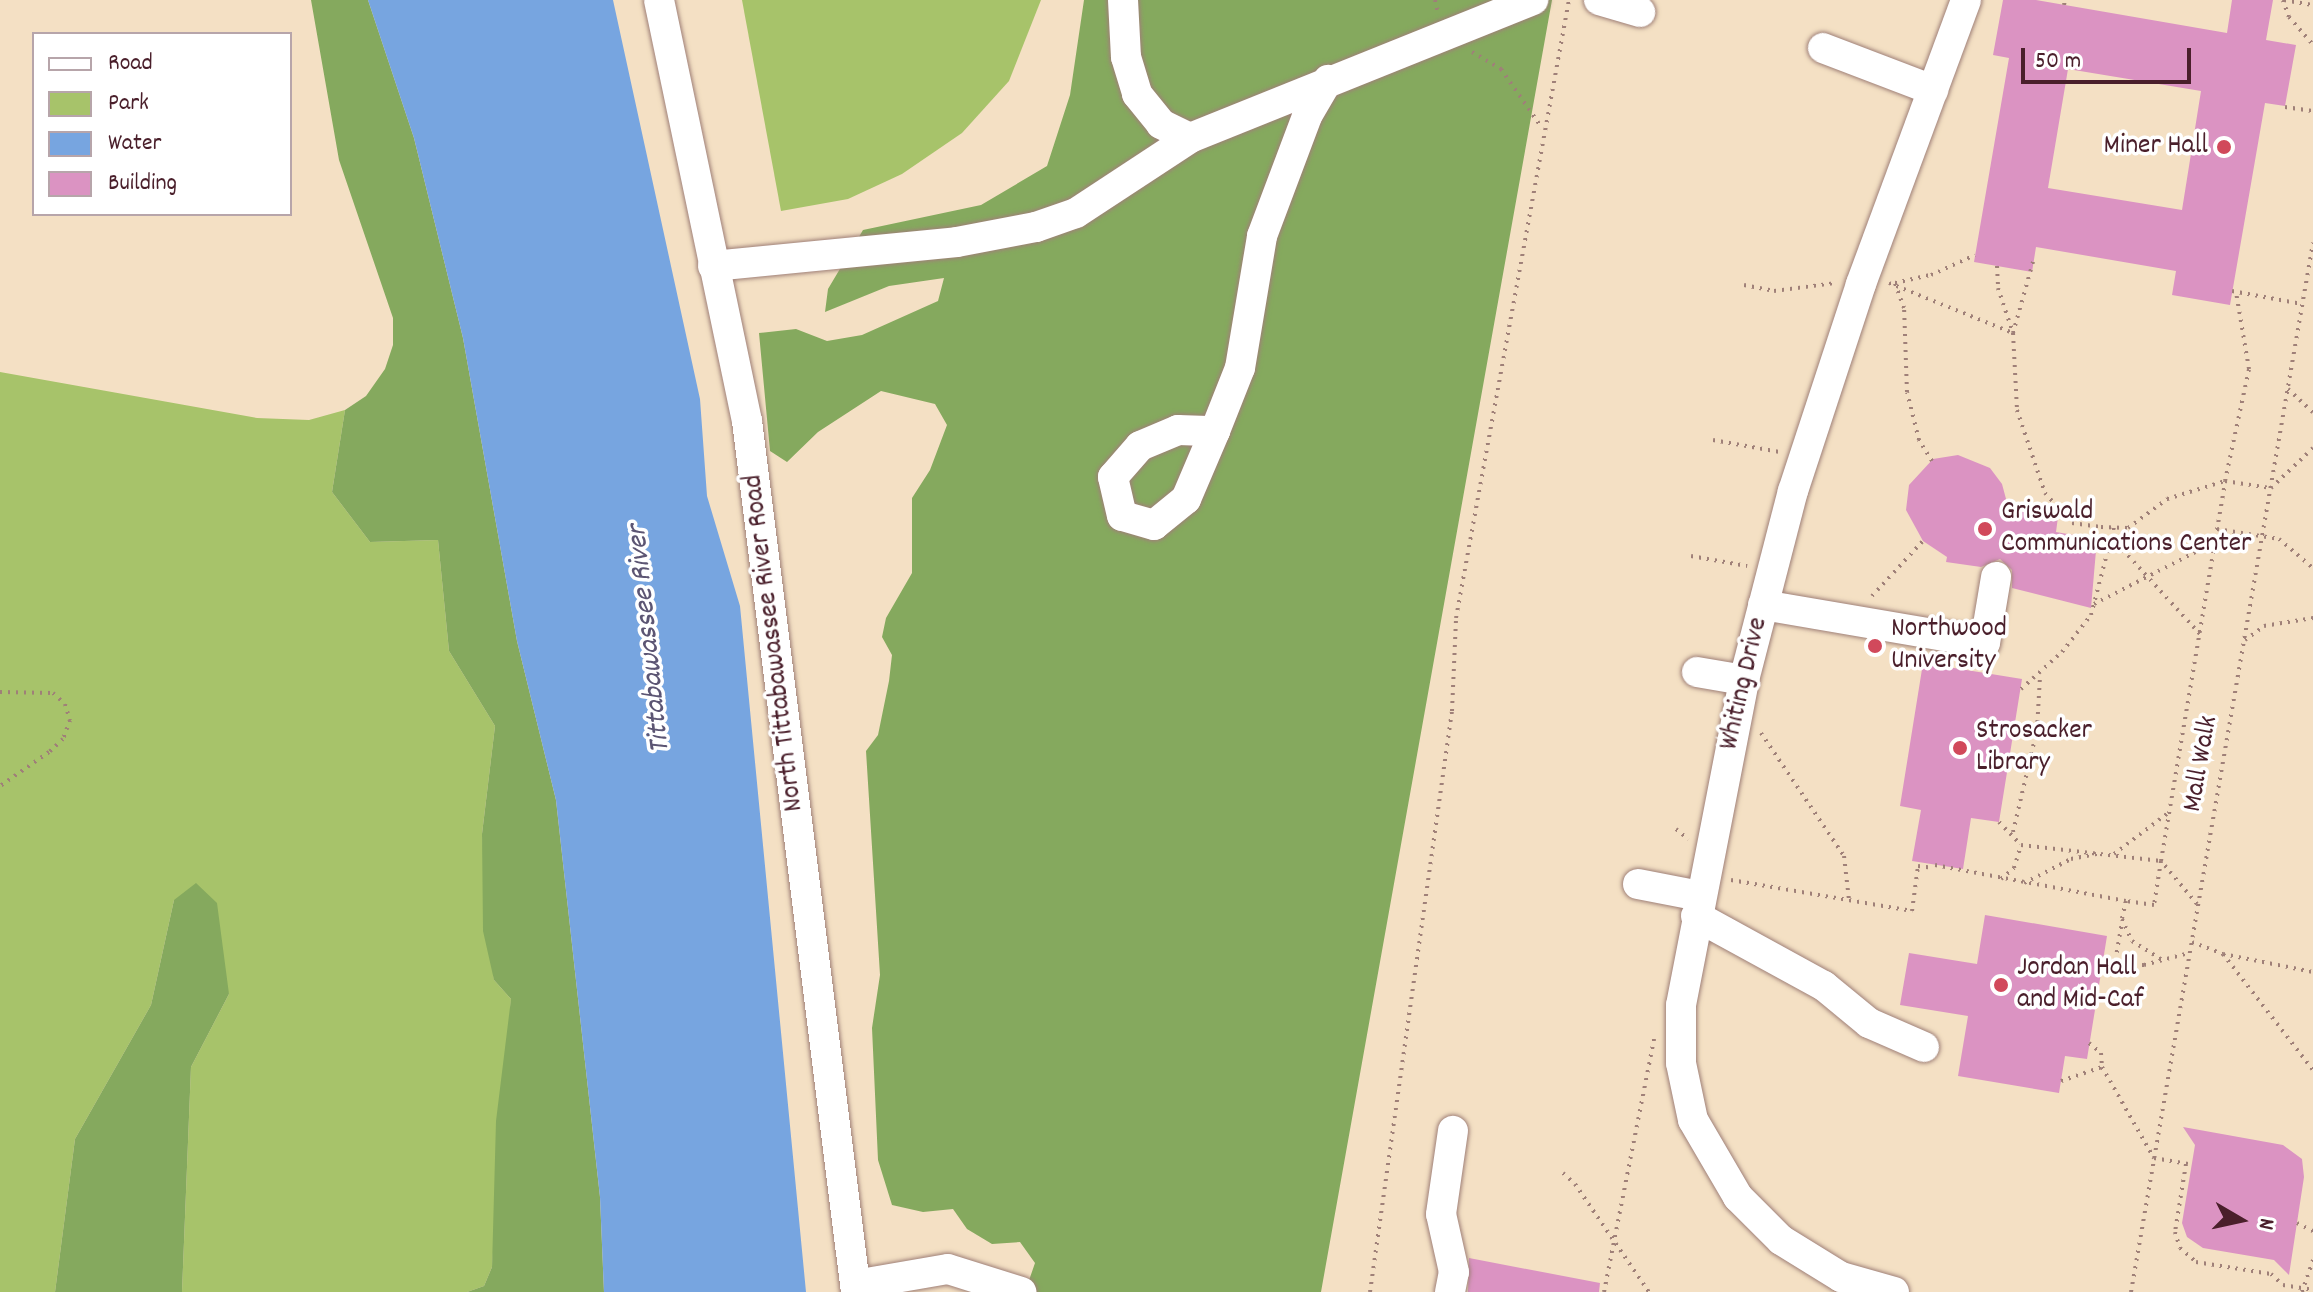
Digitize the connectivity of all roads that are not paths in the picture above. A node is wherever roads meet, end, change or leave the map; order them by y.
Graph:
1 (659, 0) edge
2 (1123, 0) edge
3 (1533, 0) edge
4 (1599, 0) edge
5 (1966, 0) edge
6 (1640, 12) dead end
7 (1823, 48) dead end
8 (1328, 80) junction
9 (1933, 90) junction
10 (1190, 138) junction
11 (713, 266) junction
12 (1215, 431) dead end
13 (1996, 577) dead end
14 (1766, 593) junction
15 (1697, 672) dead end
16 (1744, 680) junction
17 (1638, 884) dead end
18 (1698, 906) junction
19 (1924, 1047) dead end
20 (1453, 1131) dead end
21 (856, 1289) edge
22 (1021, 1292) edge
23 (1450, 1292) edge
24 (1894, 1292) edge

1 - 11 street, North Tittabawassee River Road
2 - 10 street
3 - 8 street
4 - 6 street
5 - 9 street, Whiting Drive
7 - 9 street
8 - 10 street
8 - 12 street
9 - 14 street, Whiting Drive
10 - 11 street
11 - 21 street, North Tittabawassee River Road
13 - 14 street
14 - 16 street, Whiting Drive
15 - 16 street
16 - 18 street, Whiting Drive
17 - 18 street
18 - 19 street
18 - 24 street, Whiting Drive
20 - 23 street
21 - 22 street

